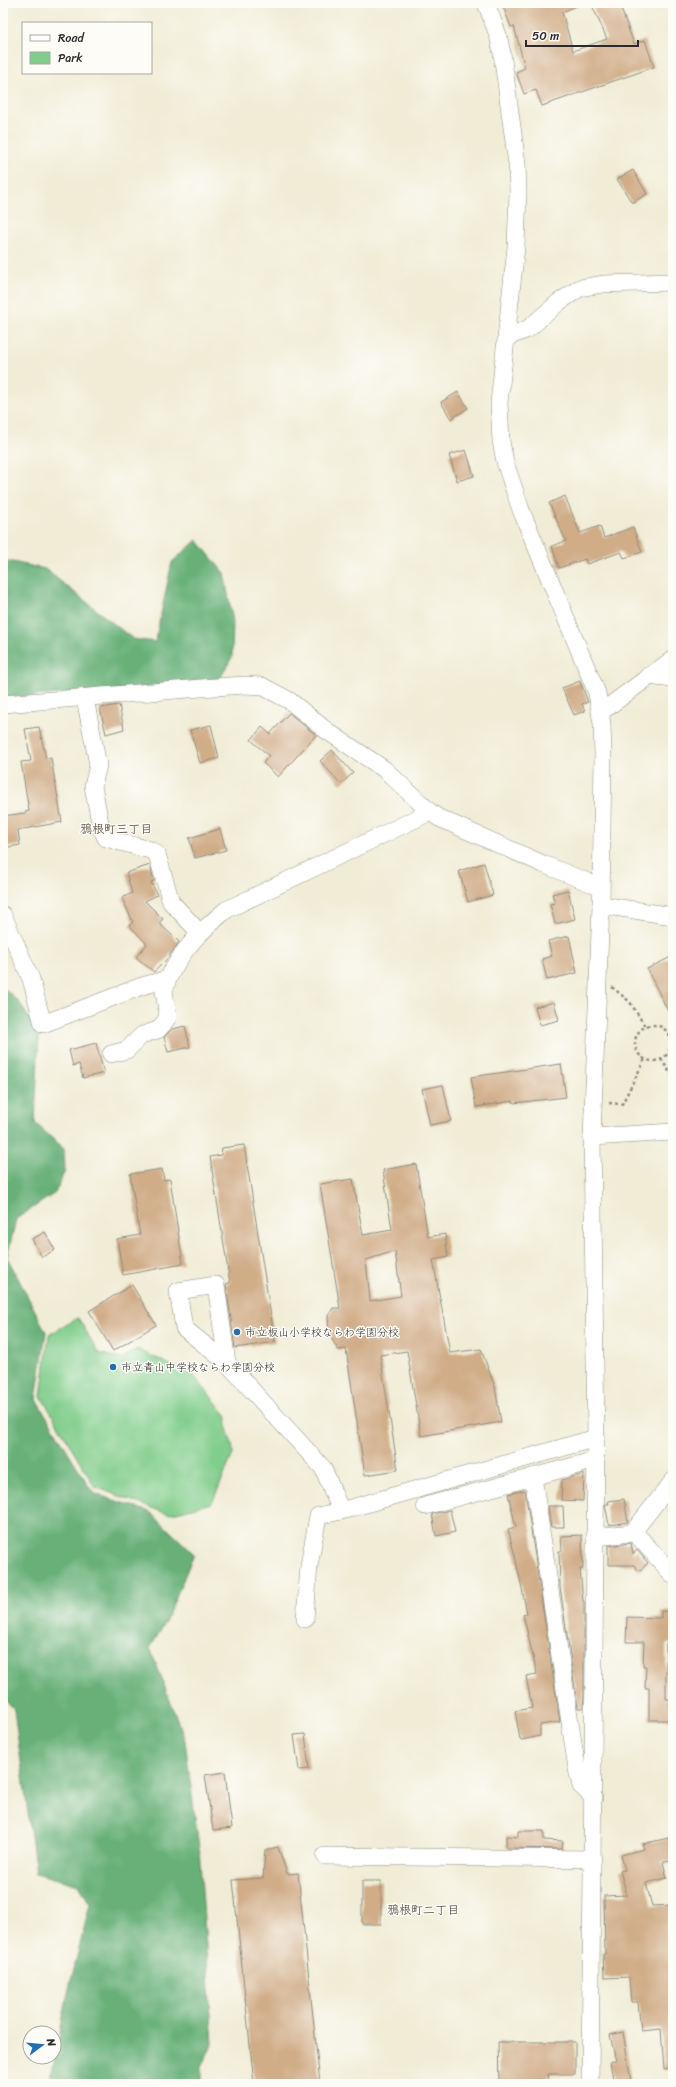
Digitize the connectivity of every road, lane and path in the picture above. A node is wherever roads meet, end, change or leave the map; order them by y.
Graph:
1 (486, 3) edge
2 (673, 282) edge
3 (507, 337) junction
4 (673, 659) edge
5 (648, 676) junction
6 (673, 679) edge
7 (85, 698) junction
8 (3, 704) edge
9 (601, 712) junction
10 (430, 812) junction
11 (600, 887) junction
12 (601, 905) junction
13 (3, 915) edge
14 (673, 916) edge
15 (199, 932) junction
16 (168, 978) junction
17 (610, 986) dead end
18 (645, 1026) junction
19 (111, 1054) dead end
20 (645, 1059) junction
21 (661, 1059) junction
22 (673, 1077) edge
23 (606, 1103) dead end
24 (673, 1132) edge
25 (592, 1138) junction
26 (227, 1363) dead end
27 (596, 1438) junction
28 (596, 1460) junction
29 (533, 1477) junction
30 (673, 1481) edge
31 (425, 1506) dead end
32 (340, 1511) junction
33 (632, 1533) junction
34 (595, 1537) junction
35 (673, 1575) edge
36 (305, 1619) dead end
37 (594, 1798) junction
38 (325, 1856) dead end
39 (593, 1859) junction
40 (590, 2084) edge

1 - 3 street
2 - 3 street
3 - 9 street
4 - 5 street
5 - 6 street
5 - 9 street
7 - 8 street
7 - 10 street
7 - 15 street
9 - 11 street
10 - 11 street
10 - 15 street
11 - 12 street
12 - 14 street
12 - 25 street
13 - 16 street
15 - 16 street
16 - 19 street
17 - 18 path
18 - 20 path
18 - 21 path
20 - 21 path
20 - 23 path
21 - 22 path
24 - 25 street
25 - 27 street
26 - 32 street
27 - 28 street
27 - 32 street
28 - 29 street
28 - 34 street
29 - 31 street
29 - 37 street
30 - 33 street
32 - 36 street
33 - 34 street
33 - 35 street
34 - 37 street
37 - 39 street
38 - 39 street
39 - 40 street

